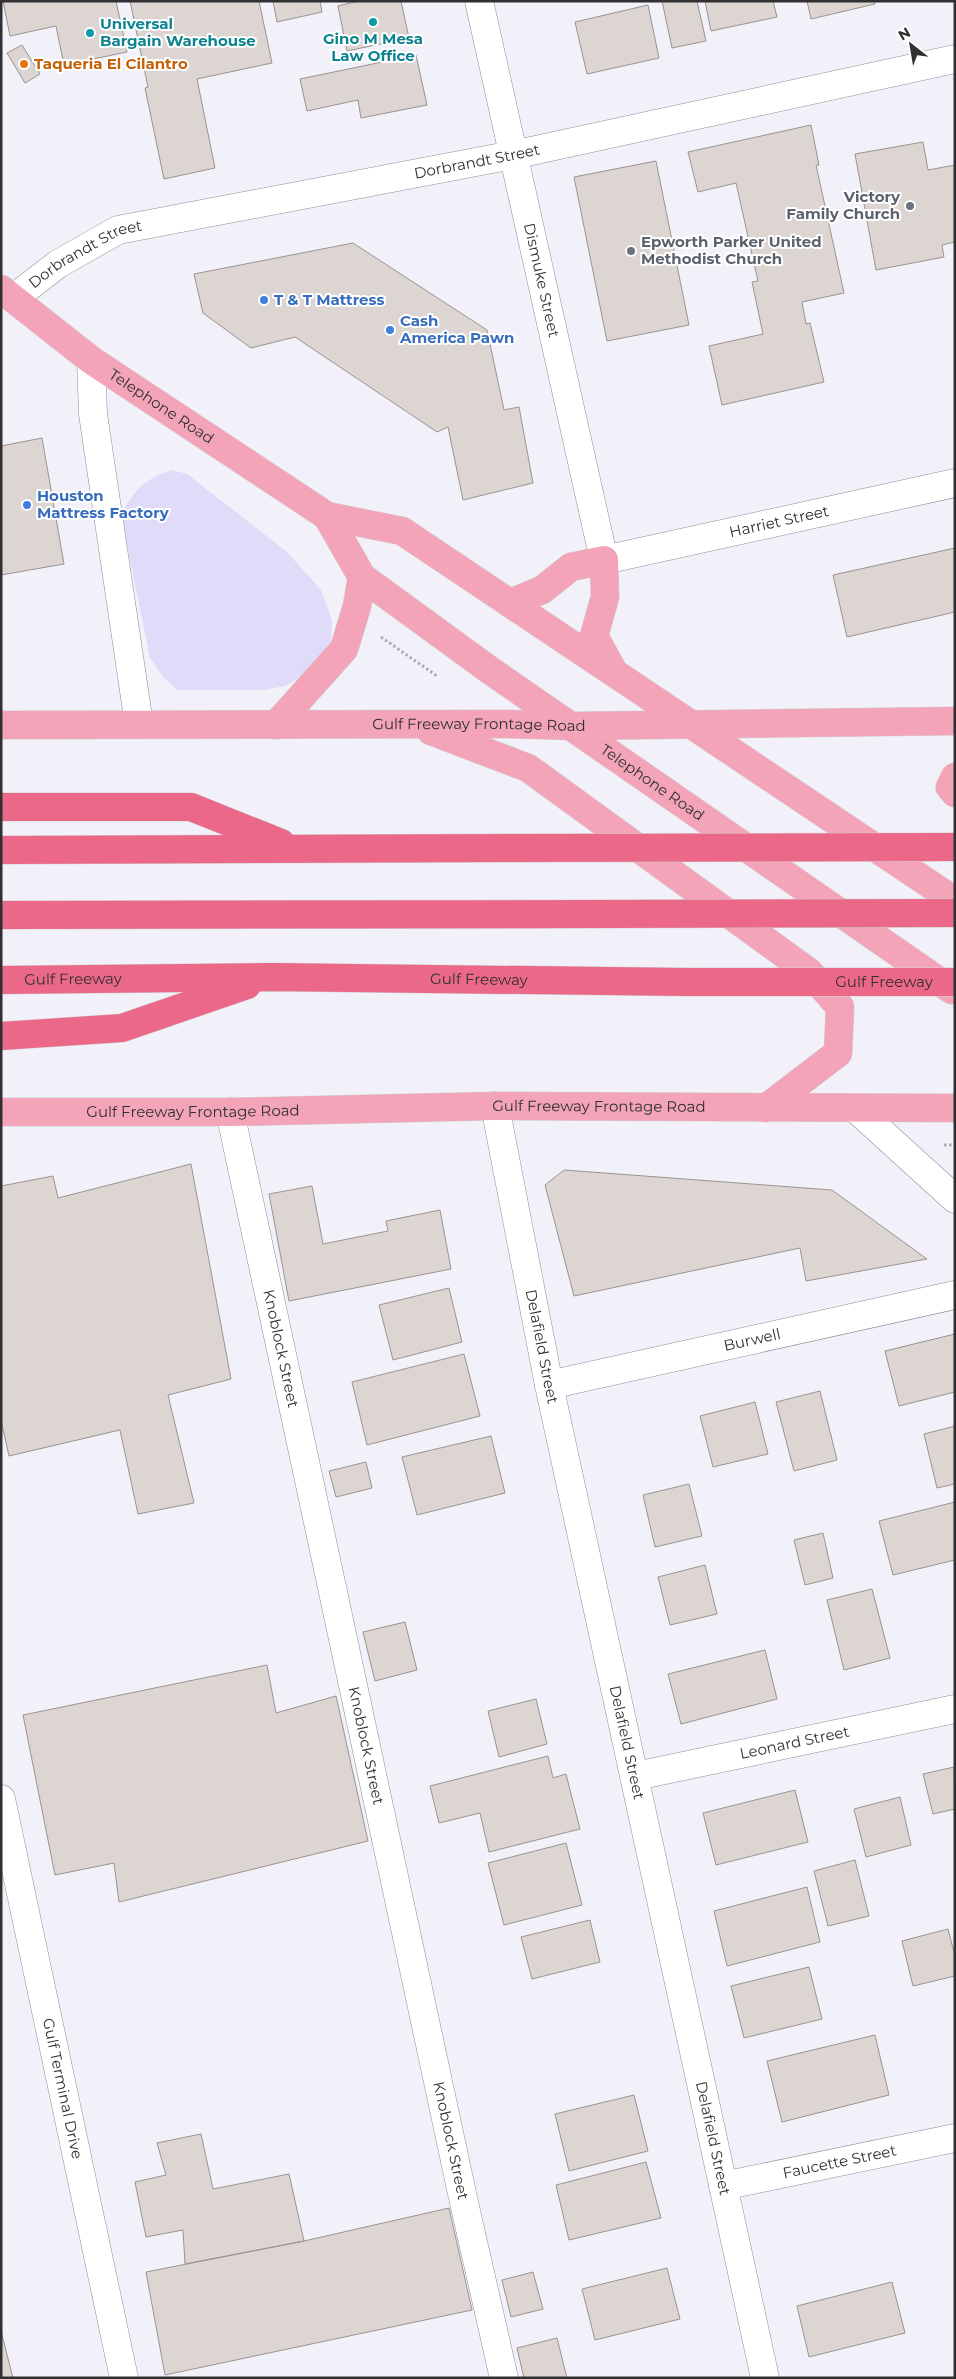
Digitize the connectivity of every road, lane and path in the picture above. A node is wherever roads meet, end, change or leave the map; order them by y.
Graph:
1 (479, 1) edge
2 (955, 59) edge
3 (513, 155) junction
4 (8, 293) edge
5 (91, 360) junction
6 (955, 483) edge
7 (328, 516) junction
8 (604, 560) junction
9 (362, 577) junction
10 (510, 603) junction
11 (612, 671) junction
12 (955, 721) edge
13 (139, 724) junction
14 (276, 725) junction
15 (694, 725) junction
16 (1, 726) edge
17 (417, 726) junction
18 (571, 726) junction
19 (955, 777) edge
20 (955, 793) edge
21 (1, 807) edge
22 (955, 847) edge
23 (294, 848) junction
24 (1, 850) edge
25 (955, 901) edge
26 (955, 913) edge
27 (1, 915) edge
28 (270, 977) junction
29 (1, 980) edge
30 (955, 982) edge
31 (955, 992) edge
32 (1, 1036) edge
33 (495, 1106) junction
34 (766, 1108) junction
35 (955, 1108) edge
36 (856, 1109) junction
37 (1, 1112) edge
38 (230, 1112) junction
39 (955, 1198) edge
40 (955, 1295) edge
41 (549, 1385) junction
42 (955, 1709) edge
43 (636, 1776) junction
44 (1, 1799) edge
45 (12, 1898) edge
46 (955, 2138) edge
47 (723, 2186) junction
48 (124, 2378) edge
49 (504, 2378) edge
50 (765, 2378) edge

1 - 3 street, Dismuke Street
2 - 3 street, Dorbrandt Street
3 - 4 street, Dorbrandt Street
3 - 8 street, Dismuke Street
4 - 5 main road, Telephone Road
5 - 7 main road, Telephone Road
5 - 13 street
6 - 8 street, Harriet Street
7 - 9 main road, Telephone Road
7 - 10 main road, Telephone Road
8 - 10 main road
8 - 11 main road
9 - 14 main road
9 - 18 main road, Telephone Road
10 - 11 main road, Telephone Road
11 - 15 main road, Telephone Road
12 - 15 main road, Gulf Freeway Frontage Road
13 - 14 main road, Gulf Freeway Frontage Road
13 - 16 main road, Gulf Freeway Frontage Road
14 - 17 main road, Gulf Freeway Frontage Road
15 - 18 main road, Gulf Freeway Frontage Road
15 - 25 main road, Telephone Road
17 - 18 main road, Gulf Freeway Frontage Road
17 - 34 main road
18 - 31 main road, Telephone Road
19 - 20 main road
21 - 23 highway
22 - 23 highway, bridge
23 - 24 highway
26 - 27 highway, bridge
28 - 29 highway, Gulf Freeway
28 - 30 highway, Gulf Freeway, bridge
28 - 32 highway
33 - 34 main road, Gulf Freeway Frontage Road
33 - 38 main road, Gulf Freeway Frontage Road
33 - 41 street, Delafield Street
34 - 36 main road, Gulf Freeway Frontage Road
35 - 36 main road, Gulf Freeway Frontage Road
36 - 39 street
37 - 38 main road, Gulf Freeway Frontage Road
38 - 49 street, Knoblock Street
40 - 41 street, Burwell
41 - 43 street, Delafield Street
42 - 43 street, Leonard Street
43 - 47 street, Delafield Street
44 - 45 street, Gulf Terminal Drive
45 - 48 street, Gulf Terminal Drive
46 - 47 street, Faucette Street
47 - 50 street, Delafield Street

